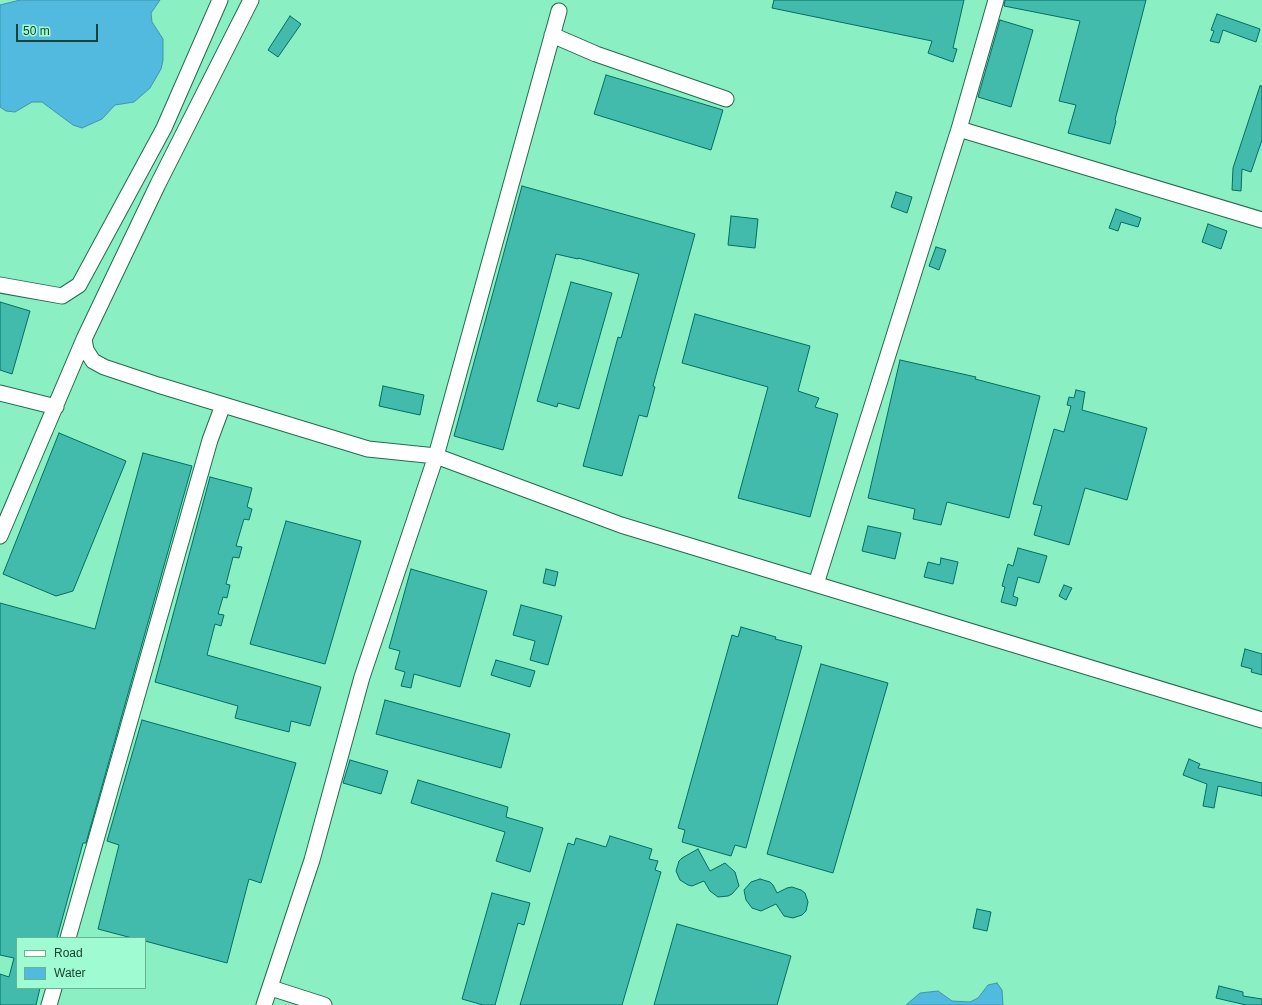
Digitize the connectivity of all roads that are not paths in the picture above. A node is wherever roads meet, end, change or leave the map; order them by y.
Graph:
1 (220, 0) edge
2 (251, 0) edge
3 (996, 0) edge
4 (559, 11) dead end
5 (552, 35) junction
6 (726, 99) dead end
7 (959, 129) junction
8 (1262, 220) edge
9 (0, 285) edge
10 (84, 339) junction
11 (0, 393) edge
12 (223, 404) junction
13 (56, 407) junction
14 (436, 456) junction
15 (0, 536) edge
16 (816, 584) junction
17 (1262, 720) edge
18 (68, 937) edge
19 (270, 988) junction
20 (54, 989) edge
21 (49, 1005) edge
22 (264, 1005) edge
23 (324, 1005) edge

1 - 9 street
2 - 10 street
3 - 7 street
4 - 5 street
5 - 6 street
5 - 14 street
7 - 8 street
7 - 16 street
10 - 12 street
10 - 13 street
11 - 13 street
12 - 14 street
12 - 18 street
13 - 15 street
14 - 16 street
14 - 19 street
16 - 17 street
19 - 22 street
19 - 23 street
20 - 21 street

